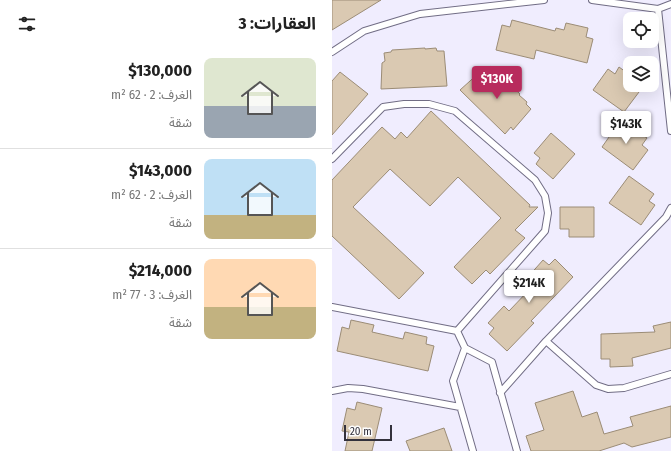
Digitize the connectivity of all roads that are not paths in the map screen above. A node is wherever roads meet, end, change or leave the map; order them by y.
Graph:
1 (544, 0) edge
2 (592, 0) edge
3 (671, 4) edge
4 (658, 9) junction
5 (332, 52) edge
6 (671, 131) edge
7 (332, 159) edge
8 (671, 208) edge
9 (332, 307) edge
10 (457, 331) junction
11 (546, 341) junction
12 (464, 348) junction
13 (671, 374) edge
14 (332, 391) edge
15 (500, 393) junction
16 (460, 407) junction
17 (473, 451) edge
18 (517, 451) edge

1 - 5 lane
2 - 4 lane
3 - 4 lane
4 - 6 lane
7 - 10 lane
8 - 11 lane
9 - 10 lane
10 - 12 lane
11 - 13 lane
11 - 15 lane
12 - 15 lane
12 - 16 lane
14 - 16 lane
15 - 18 lane
16 - 17 lane

